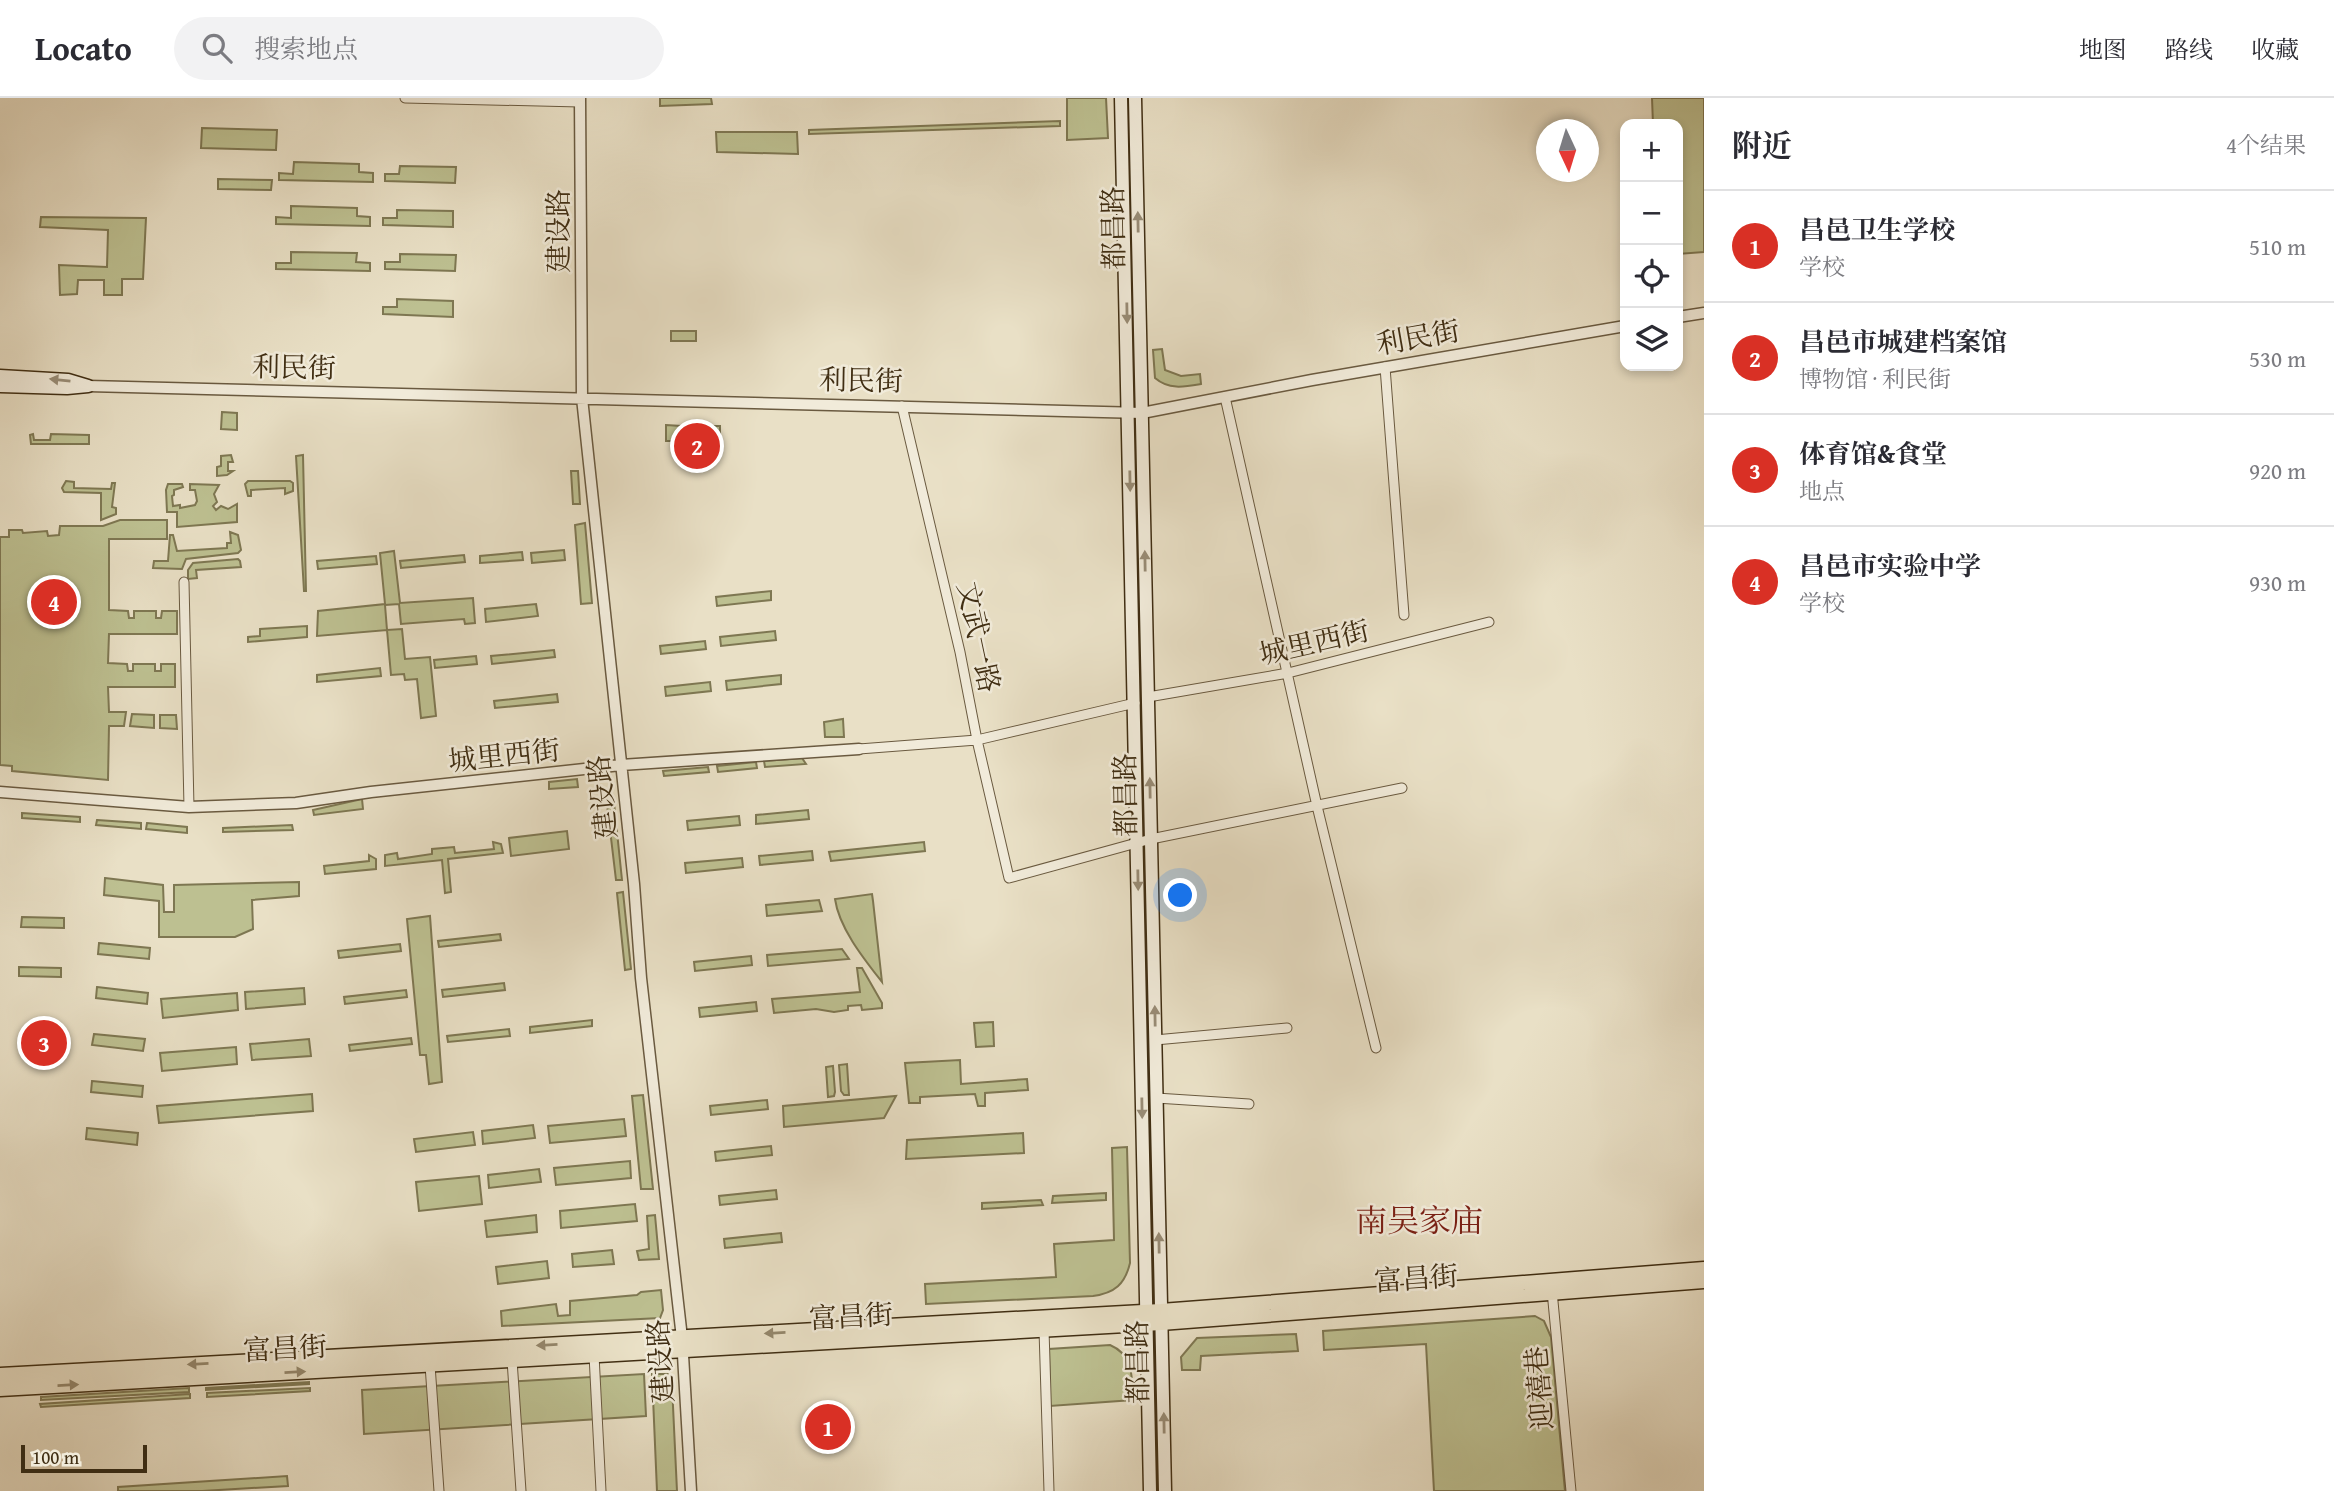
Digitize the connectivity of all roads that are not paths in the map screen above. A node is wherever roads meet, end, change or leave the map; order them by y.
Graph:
1 (405, 98) edge
2 (1121, 98) edge
3 (1135, 98) edge
4 (476, 99) edge
5 (580, 100) edge
6 (1704, 313) edge
7 (1683, 316) edge
8 (1620, 327) edge
9 (1385, 367) junction
10 (0, 376) edge
11 (0, 386) edge
12 (88, 386) junction
13 (1225, 397) junction
14 (582, 398) junction
15 (902, 405) junction
16 (1135, 413) junction
17 (184, 582) dead end
18 (1404, 615) dead end
19 (1489, 622) dead end
20 (1288, 673) junction
21 (1148, 697) junction
22 (1135, 703) junction
23 (977, 740) junction
24 (859, 749) joint
25 (621, 765) junction
26 (1402, 788) dead end
27 (0, 792) edge
28 (1317, 806) junction
29 (189, 807) junction
30 (1151, 839) junction
31 (1137, 844) junction
32 (1287, 1028) dead end
33 (1155, 1040) junction
34 (1376, 1048) dead end
35 (1156, 1098) junction
36 (1249, 1104) dead end
37 (1704, 1269) edge
38 (1704, 1281) edge
39 (1552, 1287) junction
40 (1153, 1317) junction
41 (1044, 1330) junction
42 (682, 1344) junction
43 (593, 1355) junction
44 (512, 1360) junction
45 (430, 1365) junction
46 (0, 1375) edge
47 (0, 1389) edge
48 (439, 1491) edge
49 (521, 1491) edge
50 (601, 1491) edge
51 (691, 1491) edge
52 (1049, 1491) edge
53 (1150, 1491) edge
54 (1165, 1491) edge
55 (1571, 1491) edge

1 - 4 street
2 -> 16 main road, 都昌路
16 -> 3 main road, 都昌路
4 - 5 street
5 - 14 street, 建设路
6 - 7 street
8 - 9 street, 利民街
9 - 13 street, 利民街
9 - 18 street
12 -> 10 main road, 利民街
11 - 12 main road, 利民街
12 - 14 street, 利民街
13 - 16 street, 利民街
13 - 20 street
14 - 15 street, 利民街
14 - 25 street, 建设路
15 - 16 street, 利民街
15 - 23 street, 文武一路
21 -> 16 main road, 都昌路
16 -> 22 main road
17 - 29 street
19 - 20 street, 城里西街
20 - 21 street, 城里西街
20 - 28 street
30 -> 21 main road, 都昌路
22 - 23 street, 城里西街
22 - 31 main road
23 - 24 street, 城里西街
23 - 31 street, 文武一路
24 - 25 street, 城里西街
25 - 29 street, 城里西街
25 - 42 street, 建设路
26 - 28 street
27 - 29 street, 城里西街
28 - 30 street
28 - 34 street
30 - 31 street
33 -> 30 main road, 都昌路
31 -> 40 main road
32 - 33 street
33 - 35 main road, 都昌路
35 - 36 street
40 -> 35 main road, 都昌路
37 - 39 main road, 富昌街
38 - 39 main road, 富昌街
39 - 40 main road, 富昌街
39 - 55 street, 迎禧巷
40 - 41 main road, 富昌街
40 -> 42 main road, 富昌街
40 - 53 main road, 都昌路
54 -> 40 main road, 都昌路
41 - 42 main road, 富昌街
41 - 52 street
42 - 43 main road, 富昌街
42 -> 46 main road, 富昌街
42 - 51 street, 建设路
43 - 44 main road, 富昌街
43 - 50 street
44 - 45 main road, 富昌街
44 - 49 street
47 -> 45 main road, 富昌街
45 - 48 street

